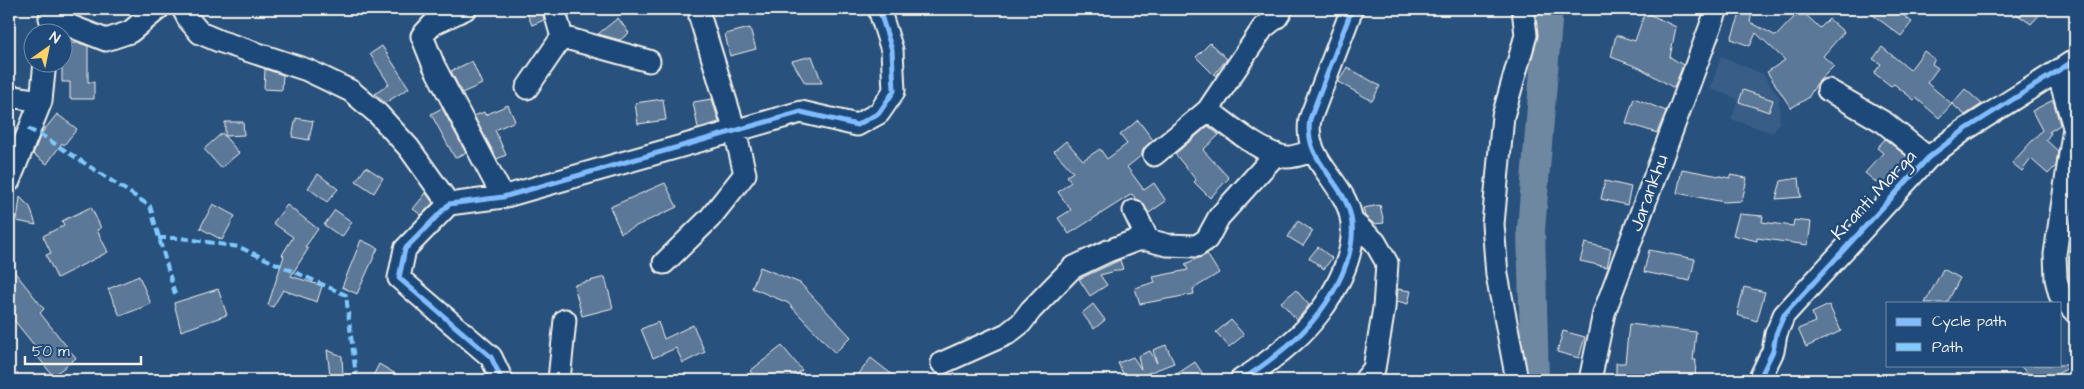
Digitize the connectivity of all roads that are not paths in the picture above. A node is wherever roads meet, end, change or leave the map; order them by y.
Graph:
1 (158, 9) edge
2 (183, 9) edge
3 (466, 9) edge
4 (554, 9) edge
5 (879, 9) edge
6 (1282, 9) edge
7 (1352, 9) edge
8 (1523, 9) edge
9 (1717, 9) edge
10 (700, 16) dead end
11 (50, 20) edge
12 (562, 37) junction
13 (2075, 60) edge
14 (649, 62) dead end
15 (44, 72) edge
16 (2058, 73) junction
17 (527, 88) dead end
18 (1828, 90) dead end
19 (9, 96) edge
20 (41, 101) junction
21 (1208, 110) junction
22 (735, 131) junction
23 (1312, 151) junction
24 (1276, 154) junction
25 (1154, 155) dead end
26 (1928, 158) junction
27 (9, 182) edge
28 (504, 197) junction
29 (449, 204) junction
30 (1134, 211) dead end
31 (1352, 221) junction
32 (1148, 240) junction
33 (664, 264) dead end
34 (2075, 312) edge
35 (565, 320) dead end
36 (942, 362) dead end
37 (502, 380) edge
38 (559, 380) edge
39 (1241, 380) edge
40 (1365, 380) edge
41 (1518, 380) edge
42 (1590, 380) edge
43 (1759, 380) edge

1 - 11 street
2 - 29 street
3 - 28 street
4 - 12 street
5 - 22 street
6 - 21 street
7 - 23 street
8 - 41 street
9 - 42 street, Jarankhu
10 - 22 street
12 - 14 street
12 - 17 street
13 - 16 street, Kranti Marga
15 - 20 street
16 - 26 street, Kranti Marga
16 - 34 street
18 - 26 street
19 - 20 street
20 - 27 street
21 - 24 street
21 - 25 street
22 - 28 street
22 - 33 street
23 - 24 street
23 - 31 street
24 - 32 street
26 - 43 street, Kranti Marga
28 - 29 street
29 - 37 street
30 - 32 street
31 - 39 street
31 - 40 street
32 - 36 street
35 - 38 street

